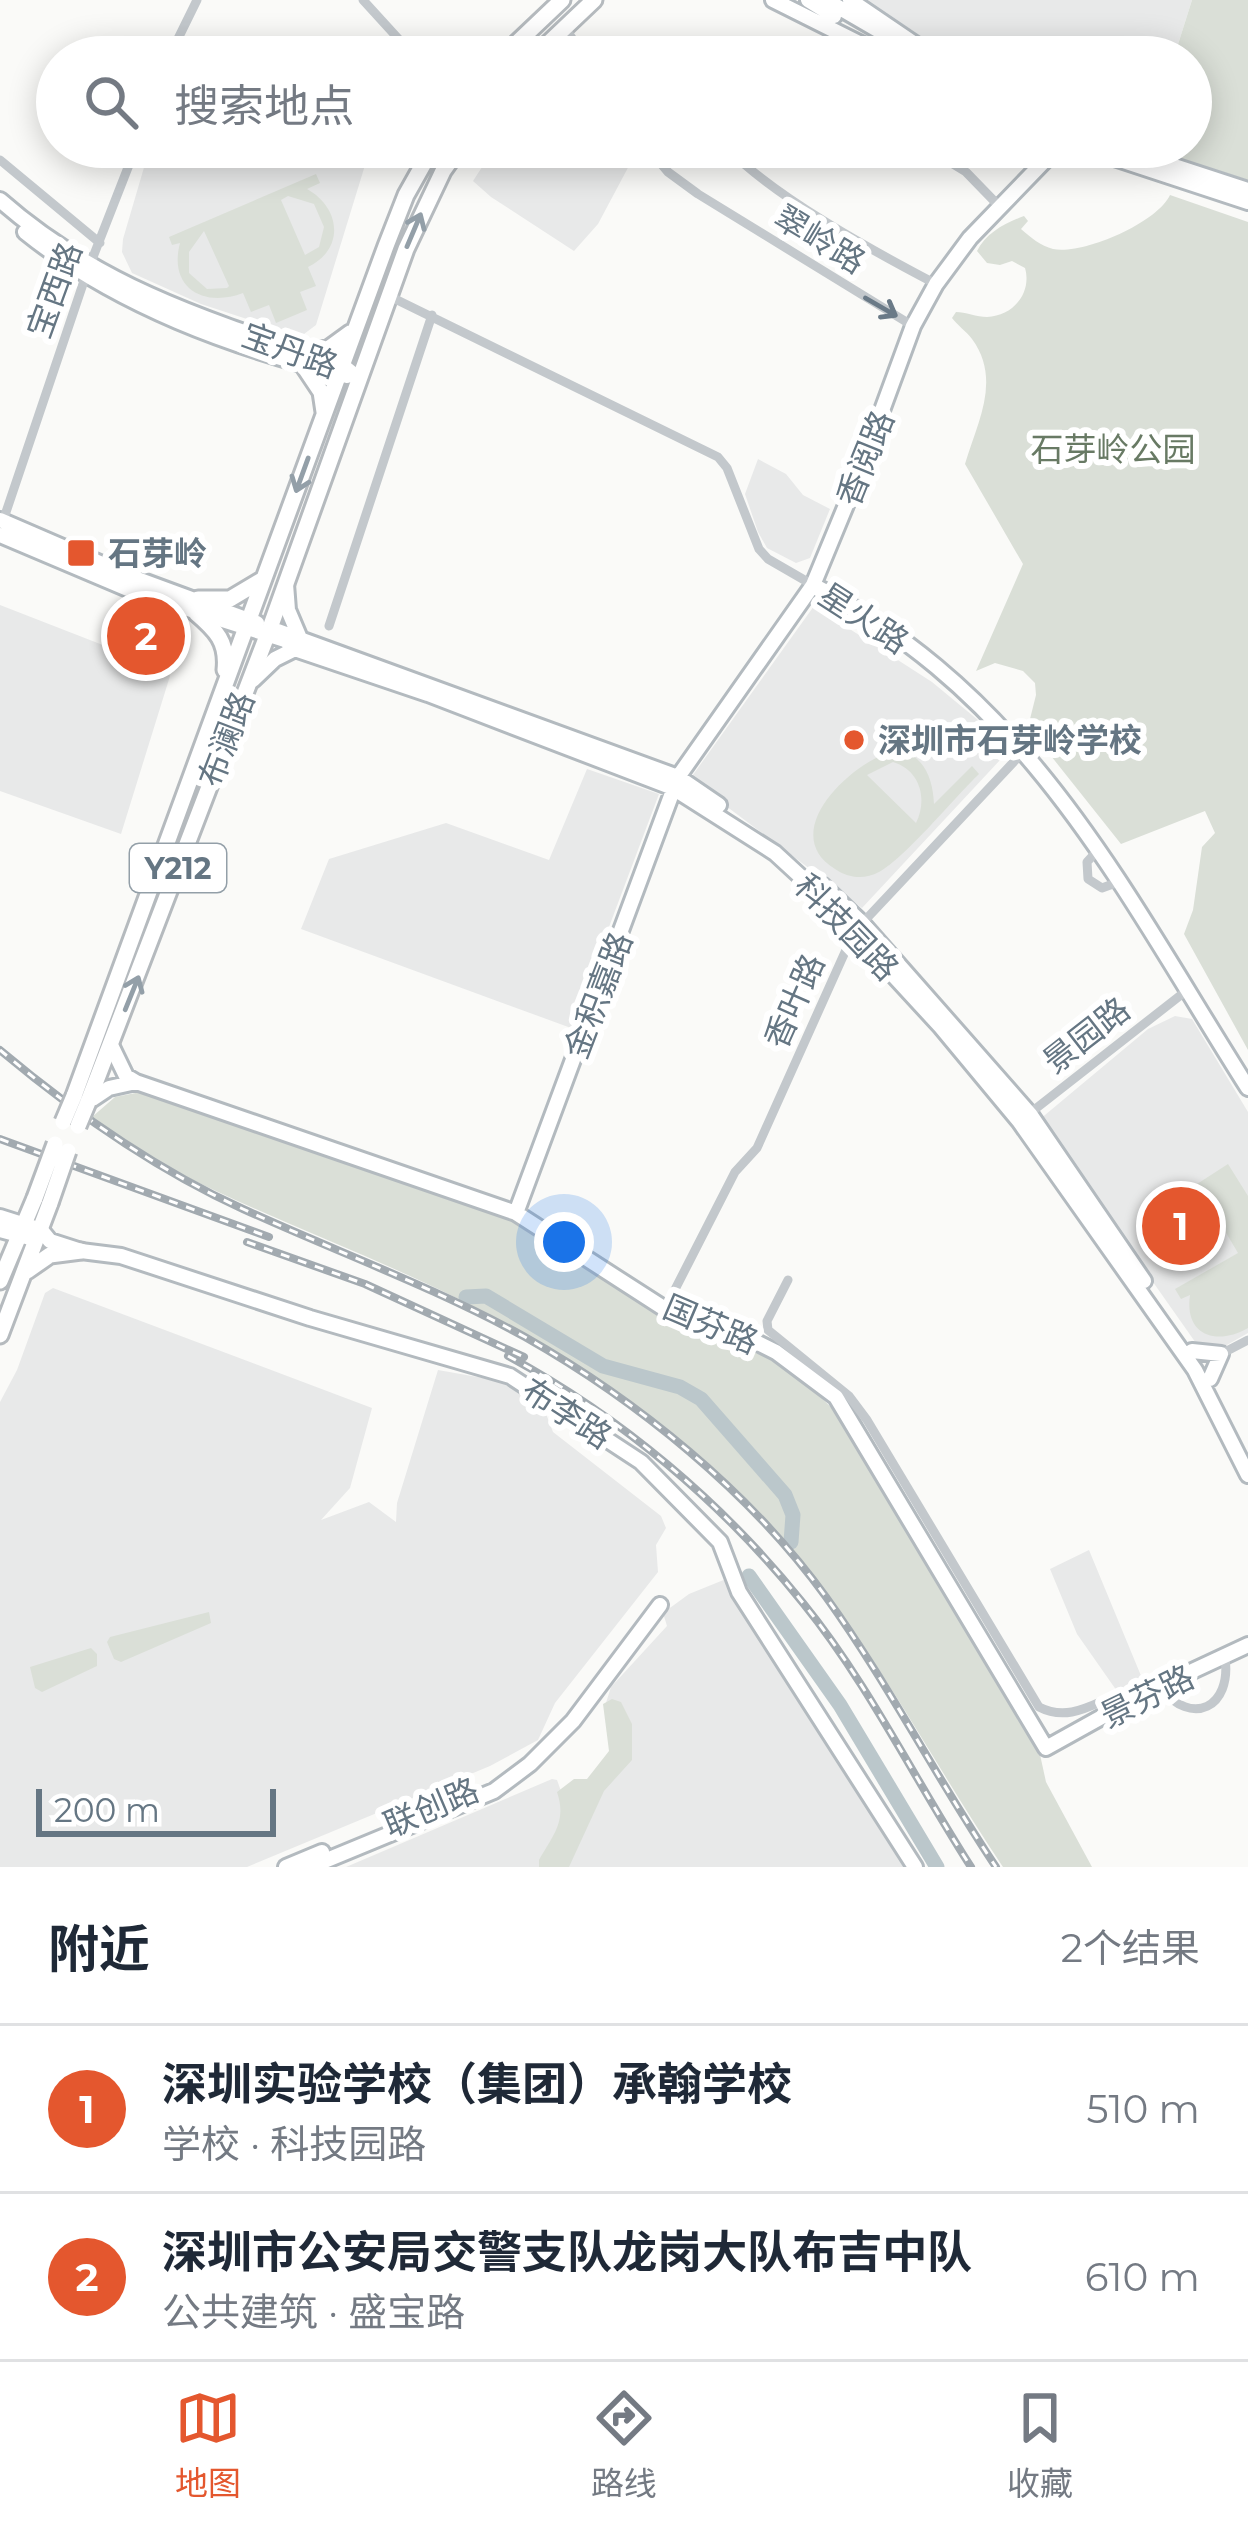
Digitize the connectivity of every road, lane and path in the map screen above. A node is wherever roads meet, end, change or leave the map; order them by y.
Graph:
1 (197, 0) edge
2 (363, 0) edge
3 (562, 0) edge
4 (594, 0) edge
5 (773, 0) edge
6 (808, 0) edge
7 (826, 0) edge
8 (850, 0) edge
9 (565, 28) junction
10 (868, 32) junction
11 (179, 36) edge
12 (396, 36) edge
13 (524, 36) edge
14 (556, 36) edge
15 (571, 36) edge
16 (845, 36) edge
17 (874, 36) edge
18 (877, 36) edge
19 (903, 36) edge
20 (0, 160) edge
21 (128, 168) edge
22 (422, 168) edge
23 (448, 168) edge
24 (665, 168) edge
25 (749, 168) edge
26 (960, 168) edge
27 (1037, 168) edge
28 (1145, 168) edge
29 (1180, 168) edge
30 (1248, 190) edge
31 (0, 200) edge
32 (1248, 202) edge
33 (999, 206) junction
34 (0, 212) edge
35 (100, 243) junction
36 (88, 270) junction
37 (936, 284) junction
38 (370, 289) junction
39 (389, 296) junction
40 (432, 315) junction
41 (356, 326) junction
42 (914, 326) junction
43 (303, 357) junction
44 (340, 369) junction
45 (358, 378) junction
46 (324, 415) junction
47 (1, 525) edge
48 (264, 578) junction
49 (285, 578) junction
50 (813, 585) junction
51 (197, 606) junction
52 (247, 624) junction
53 (328, 626) dead end
54 (269, 631) junction
55 (297, 642) junction
56 (231, 670) junction
57 (248, 683) junction
58 (222, 696) junction
59 (1023, 752) junction
60 (676, 782) junction
61 (1100, 848) junction
62 (1121, 881) junction
63 (858, 928) junction
64 (1186, 991) junction
65 (111, 1045) junction
66 (136, 1082) junction
67 (1248, 1088) edge
68 (81, 1099) junction
69 (1024, 1117) junction
70 (516, 1213) junction
71 (0, 1217) edge
72 (0, 1230) edge
73 (34, 1234) junction
74 (81, 1251) junction
75 (0, 1252) edge
76 (26, 1273) junction
77 (2, 1277) edge
78 (788, 1280) dead end
79 (665, 1309) junction
80 (0, 1335) edge
81 (1248, 1340) edge
82 (1192, 1351) junction
83 (1221, 1354) junction
84 (1210, 1379) junction
85 (1248, 1455) edge
86 (1248, 1474) edge
87 (660, 1605) dead end
88 (1248, 1645) edge
89 (1225, 1658) junction
90 (1160, 1687) junction
91 (1114, 1696) dead end
92 (1046, 1748) joint
93 (510, 1776) junction
94 (286, 1867) edge
95 (310, 1867) edge
96 (915, 1867) edge

1 - 11 street
2 - 12 street
3 - 13 main road
4 - 9 main road
5 - 16 street
6 - 10 street
7 - 10 street
8 - 19 street
9 - 14 main road
9 - 15 street
10 - 17 street
10 - 18 street
20 - 35 street
21 - 35 street, 宝西路
22 - 38 main road, 布澜路 / Y212
39 -> 23 main road, 布澜路 / Y212
24 -> 42 street, 翠岭路
25 - 37 street
26 - 33 street
27 - 33 street, 香阅路
28 - 32 street
29 - 30 street
31 - 36 street, 宝丹路
33 - 37 street, 香阅路
34 - 36 street, 宝丹路
35 - 36 street, 宝西路
36 - 43 street, 宝丹路
36 - 47 street, 宝西路
37 - 42 street, 香阅路
38 - 39 street, 星火路
38 - 41 main road, 布澜路 / Y212
39 - 40 street, 星火路
39 - 45 main road, 布澜路 / Y212
40 - 50 street, 星火路
40 - 53 street
41 - 43 main road
41 - 44 main road, 布澜路 / Y212
42 - 50 street, 香阅路
43 - 44 street, 宝丹路
43 - 46 main road
44 - 45 street, 宝丹路
44 - 46 main road, 布澜路 / Y212
45 - 49 main road, 布澜路 / Y212
46 -> 48 main road, 布澜路 / Y212
47 - 51 street, 科技园路
48 - 51 main road
48 - 52 main road, 布澜路 / Y212
49 - 54 main road, 布澜路 / Y212
49 - 55 street
50 - 59 street, 星火路
50 - 60 street, 香阅路
51 - 52 street, 科技园路
51 - 58 main road
52 - 54 street, 科技园路
52 - 56 main road, 布澜路 / Y212
54 - 55 street, 科技园路
54 - 57 main road, 布澜路 / Y212
55 - 57 street
55 - 60 street, 科技园路
56 - 57 main road
56 - 58 main road, 布澜路 / Y212
65 -> 57 main road, 布澜路 / Y212
58 - 68 main road, 布澜路 / Y212
59 - 61 street, 星火路
59 - 63 street, 香叶路
60 - 63 street, 科技园路
60 - 70 street, 金积嘉路
61 - 62 street, 星火路
61 - 62 street
62 - 64 street, 星火路
63 - 69 street, 科技园路
63 - 79 street, 香叶路
64 - 67 street, 星火路
64 - 69 street, 景园路
65 - 66 street
65 - 68 main road, 布澜路 / Y212
66 - 68 street
66 - 70 street, 国芬路
68 - 73 main road, 布澜路 / Y212, bridge
69 - 82 street, 科技园路
69 - 86 street, 科技园路
70 - 79 street, 国芬路
71 - 73 street
72 - 73 street
73 - 74 street, 布李路
73 - 76 main road, 布澜路 / Y212
73 - 77 main road, 布澜路 / Y212
74 - 76 main road
74 - 96 street, 布李路
75 - 77 street
76 - 80 main road, 布澜路 / Y212
78 - 91 street
79 - 92 street, 国芬路
81 - 83 street
82 - 83 street
82 - 84 street, 科技园路
83 - 84 street
84 - 85 street, 科技园路
87 - 93 street, 联创路
88 - 89 street, 景芬路
89 - 90 street, 景芬路
89 - 90 street
90 - 92 street, 景芬路
93 - 94 street, 联创路
93 - 95 street, 联创路

